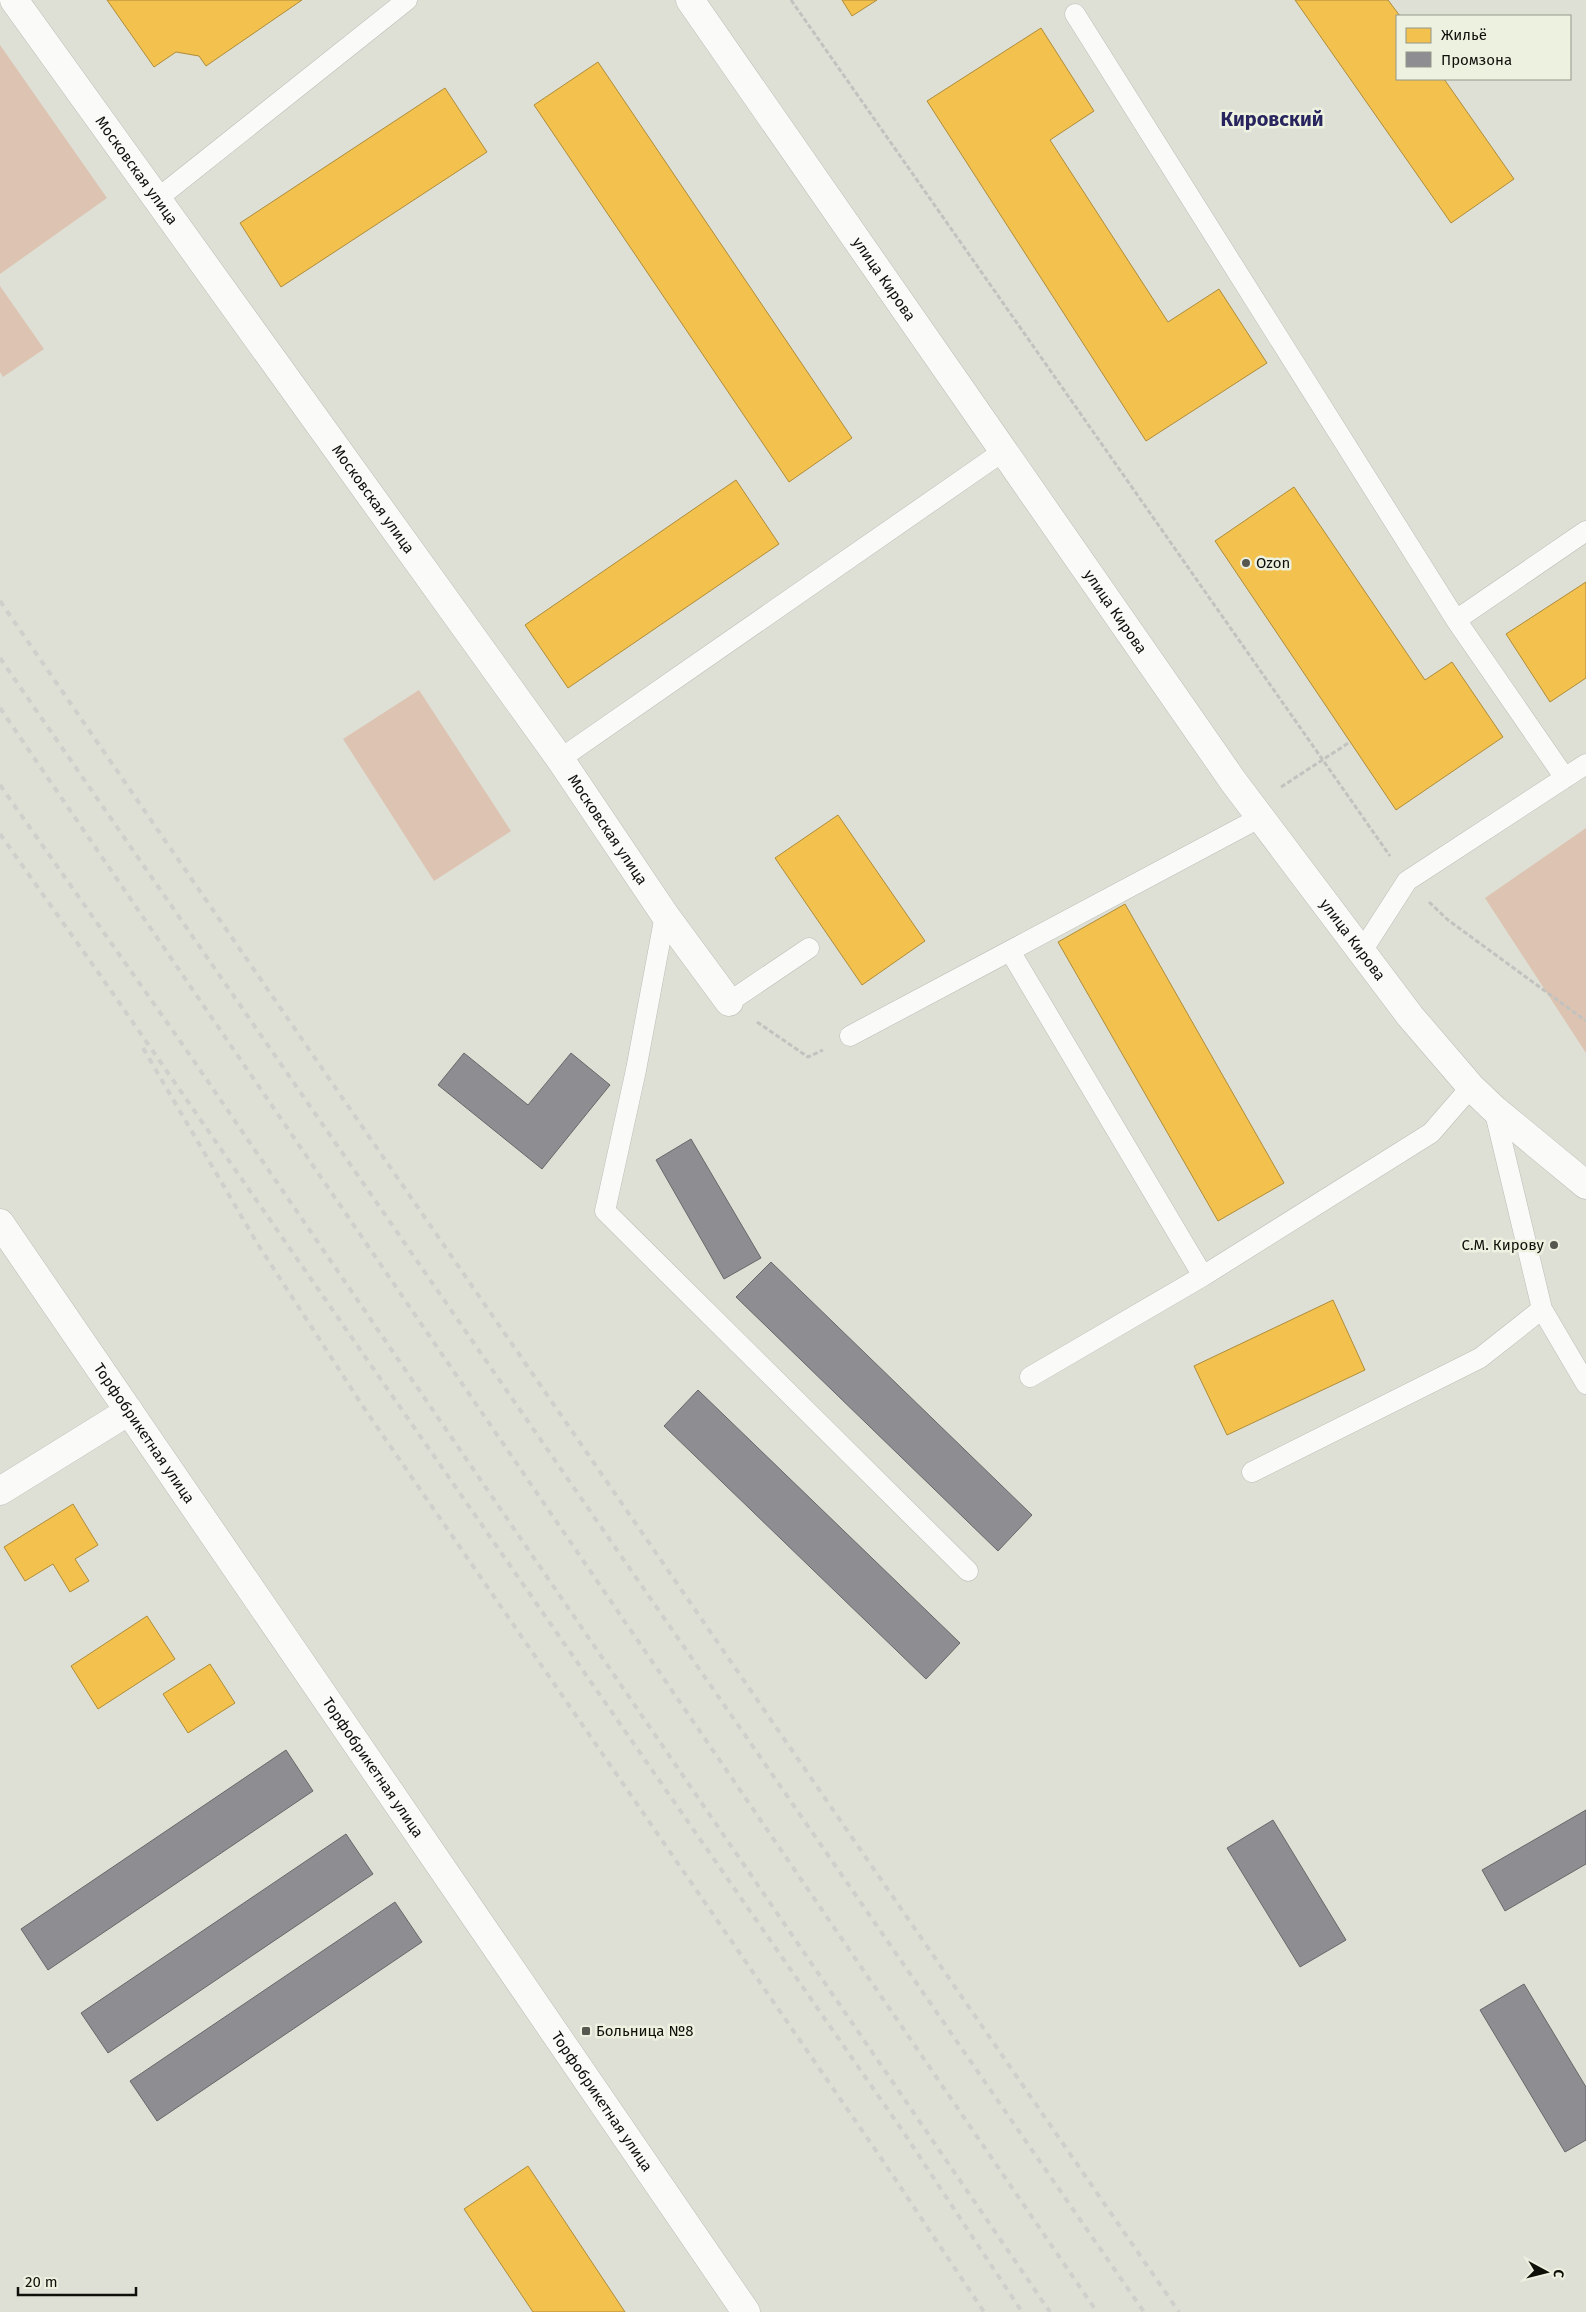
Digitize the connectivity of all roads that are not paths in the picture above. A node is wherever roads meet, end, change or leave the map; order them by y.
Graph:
1 (14, 0) edge
2 (407, 0) edge
3 (690, 0) edge
4 (1075, 14) dead end
5 (157, 199) junction
6 (1005, 450) junction
7 (1586, 531) edge
8 (1456, 620) junction
9 (560, 758) junction
10 (1586, 764) edge
11 (1565, 778) junction
12 (1256, 811) junction
13 (665, 915) junction
14 (809, 948) dead end
15 (1010, 951) junction
16 (1362, 951) junction
17 (729, 1002) joint
18 (850, 1036) road end
19 (1471, 1087) junction
20 (1494, 1109) junction
21 (1586, 1185) edge
22 (0, 1223) edge
23 (1203, 1276) junction
24 (1542, 1309) junction
25 (1030, 1377) dead end
26 (1586, 1384) edge
27 (129, 1411) junction
28 (1252, 1472) dead end
29 (0, 1491) edge
30 (968, 1571) dead end
31 (746, 2312) edge

1 - 5 street, Московская улица
2 - 5 lane
3 - 6 street, улица Кирова
4 - 8 lane
5 - 9 street, Московская улица
6 - 9 lane
6 - 12 street, улица Кирова
7 - 8 lane
8 - 11 lane
9 - 13 street, Московская улица
10 - 11 lane
11 - 16 lane
12 - 15 lane
12 - 16 street, улица Кирова
13 - 17 street, Московская улица
13 - 30 lane
14 - 17 lane
15 - 18 lane
15 - 23 lane
16 - 19 street, улица Кирова
19 - 20 street, улица Кирова
19 - 23 lane
20 - 21 street, улица Кирова
20 - 24 lane
22 - 27 street, Торфобрикетная улица
23 - 25 lane
24 - 26 lane
24 - 28 lane
27 - 29 street
27 - 31 street, Торфобрикетная улица

